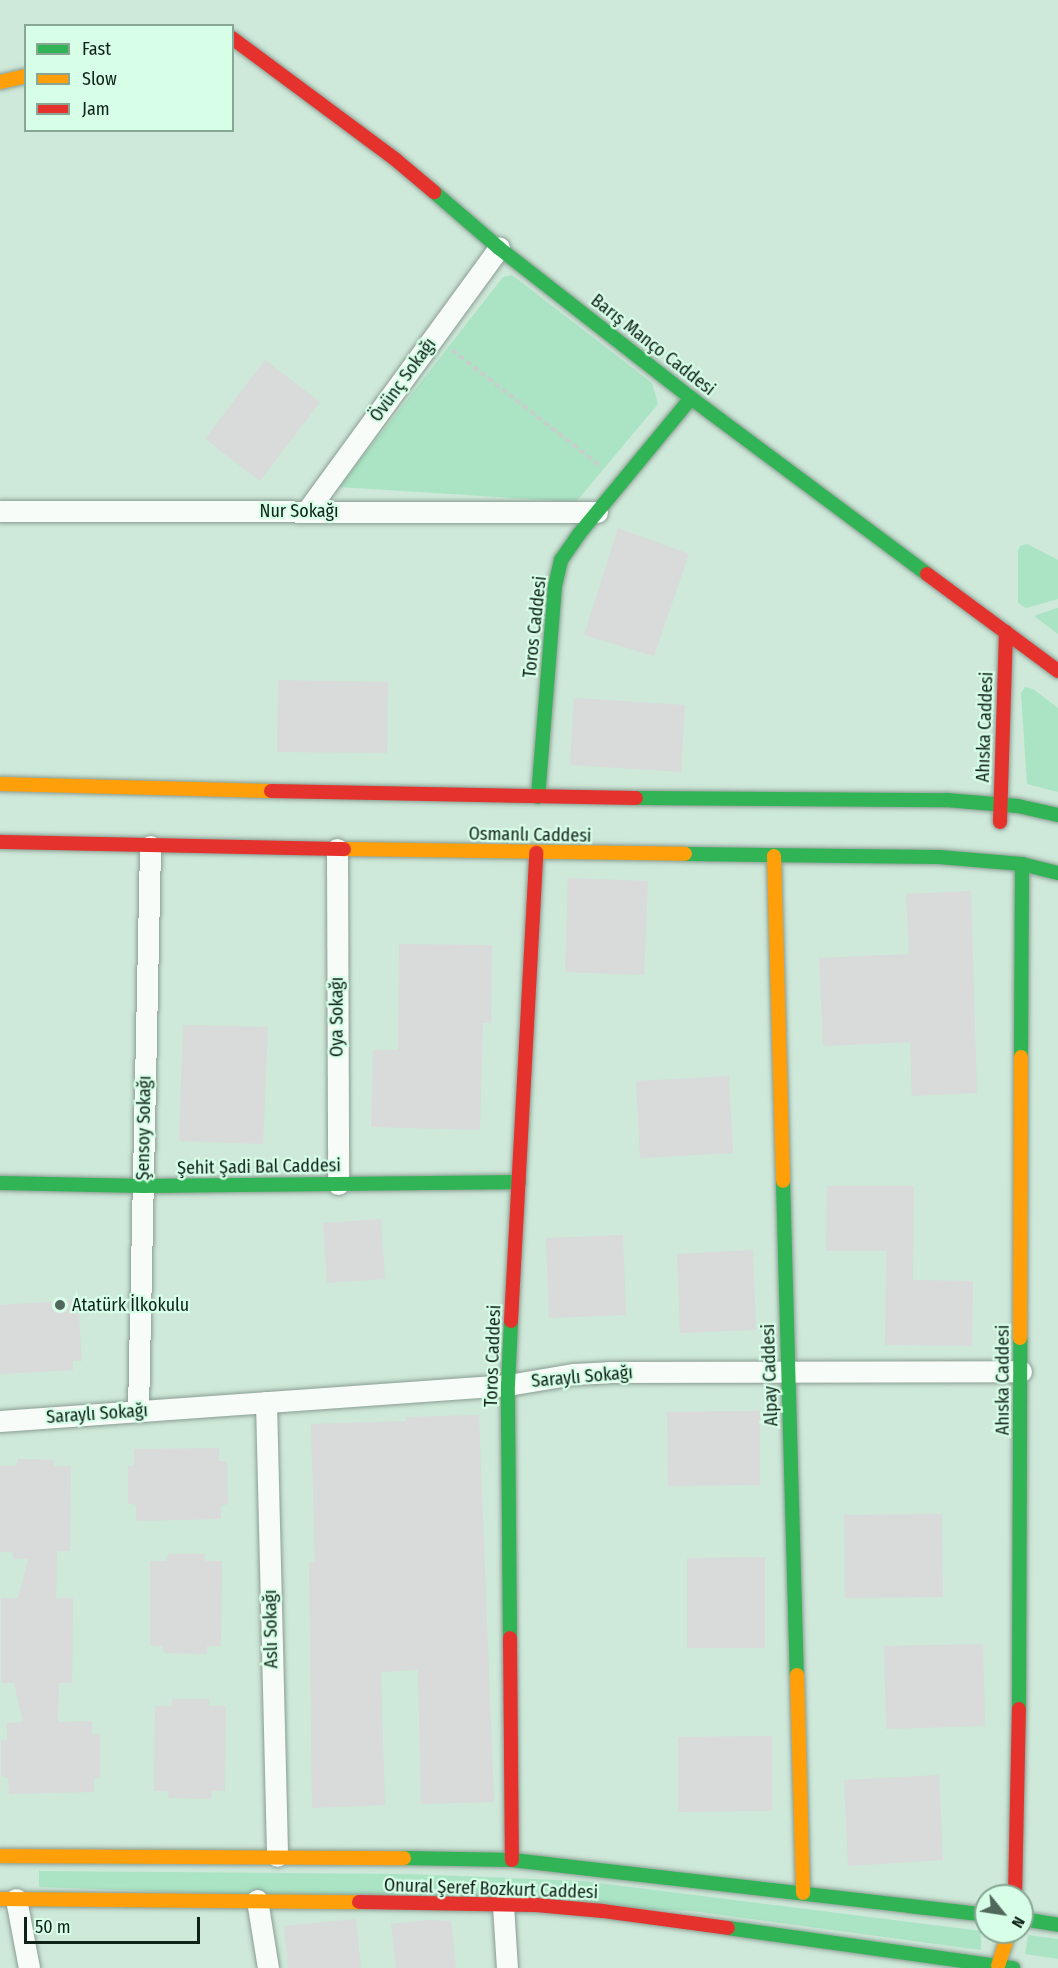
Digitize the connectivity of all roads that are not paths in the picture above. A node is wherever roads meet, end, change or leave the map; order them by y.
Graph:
1 (234, 39) edge
2 (24, 76) edge
3 (0, 82) edge
4 (499, 248) junction
5 (691, 398) junction
6 (0, 511) edge
7 (307, 511) junction
8 (597, 512) junction
9 (1006, 632) junction
10 (1058, 671) edge
11 (0, 784) edge
12 (538, 797) junction
13 (1001, 804) junction
14 (1032, 808) junction
15 (1055, 821) edge
16 (1000, 822) junction
17 (0, 842) edge
18 (150, 846) junction
19 (337, 849) junction
20 (1047, 853) dead end
21 (536, 854) junction
22 (774, 856) junction
23 (1022, 864) junction
24 (1058, 873) edge
25 (519, 1182) junction
26 (0, 1183) edge
27 (338, 1184) junction
28 (143, 1186) junction
29 (1021, 1371) junction
30 (788, 1372) junction
31 (508, 1385) junction
32 (266, 1402) junction
33 (138, 1412) junction
34 (0, 1421) edge
35 (0, 1856) edge
36 (277, 1856) junction
37 (512, 1860) junction
38 (1016, 1884) edge
39 (803, 1893) junction
40 (8, 1899) edge
41 (257, 1900) junction
42 (503, 1905) junction
43 (974, 1914) edge
44 (1034, 1921) edge
45 (1058, 1925) edge
46 (1005, 1944) edge
47 (952, 1964) edge
48 (998, 1966) junction
49 (29, 1968) edge
50 (268, 1968) edge
51 (507, 1968) edge
52 (1013, 1968) edge

1 - 4 street, Barış Manço Caddesi
2 - 3 street
4 - 5 street, Barış Manço Caddesi
4 - 7 street, Övünç Sokağı
5 - 8 street, Toros Caddesi
5 - 9 street, Barış Manço Caddesi
6 - 7 street, Nur Sokağı
7 - 8 street, Nur Sokağı
8 - 12 street, Toros Caddesi
9 - 10 street, Barış Manço Caddesi
9 - 13 street, Ahıska Caddesi
11 - 12 street
12 - 13 street
13 - 14 street
13 - 16 street, Ahıska Caddesi
14 - 15 street
14 - 16 street
16 - 23 street, Ahıska Caddesi
17 - 18 street, Osmanlı Caddesi
18 - 19 street, Osmanlı Caddesi
18 - 28 street, Şensoy Sokağı
19 - 21 street, Osmanlı Caddesi
19 - 27 street, Oya Sokağı
20 - 23 street
21 - 22 street, Osmanlı Caddesi
21 - 25 street, Toros Caddesi
22 - 23 street, Osmanlı Caddesi
22 - 30 street, Alpay Caddesi
23 - 24 street, Osmanlı Caddesi
23 - 29 street, Ahıska Caddesi
25 - 27 street, Şehit Şadi Bal Caddesi
25 - 31 street, Toros Caddesi
26 - 28 street, Şehit Şadi Bal Caddesi
27 - 28 street, Şehit Şadi Bal Caddesi
28 - 33 street, Şensoy Sokağı
29 - 30 street, Saraylı Sokağı
29 - 38 street, Ahıska Caddesi
30 - 31 street, Saraylı Sokağı
30 - 39 street, Alpay Caddesi
31 - 32 street, Saraylı Sokağı
31 - 37 street, Toros Caddesi
32 - 33 street, Saraylı Sokağı
32 - 36 street, Aslı Sokağı
33 - 34 street, Saraylı Sokağı
35 - 36 street, Onural Şeref Bozkurt Caddesi
36 - 37 street, Onural Şeref Bozkurt Caddesi
37 - 39 street, Onural Şeref Bozkurt Caddesi
39 - 43 street, Onural Şeref Bozkurt Caddesi
40 - 41 street, Onural Şeref Bozkurt Caddesi
40 - 49 street
41 - 42 street, Onural Şeref Bozkurt Caddesi
41 - 50 street
42 - 47 street, Onural Şeref Bozkurt Caddesi
42 - 51 street
44 - 45 street
46 - 48 street
47 - 48 street, Onural Şeref Bozkurt Caddesi
48 - 52 street, Onural Şeref Bozkurt Caddesi

